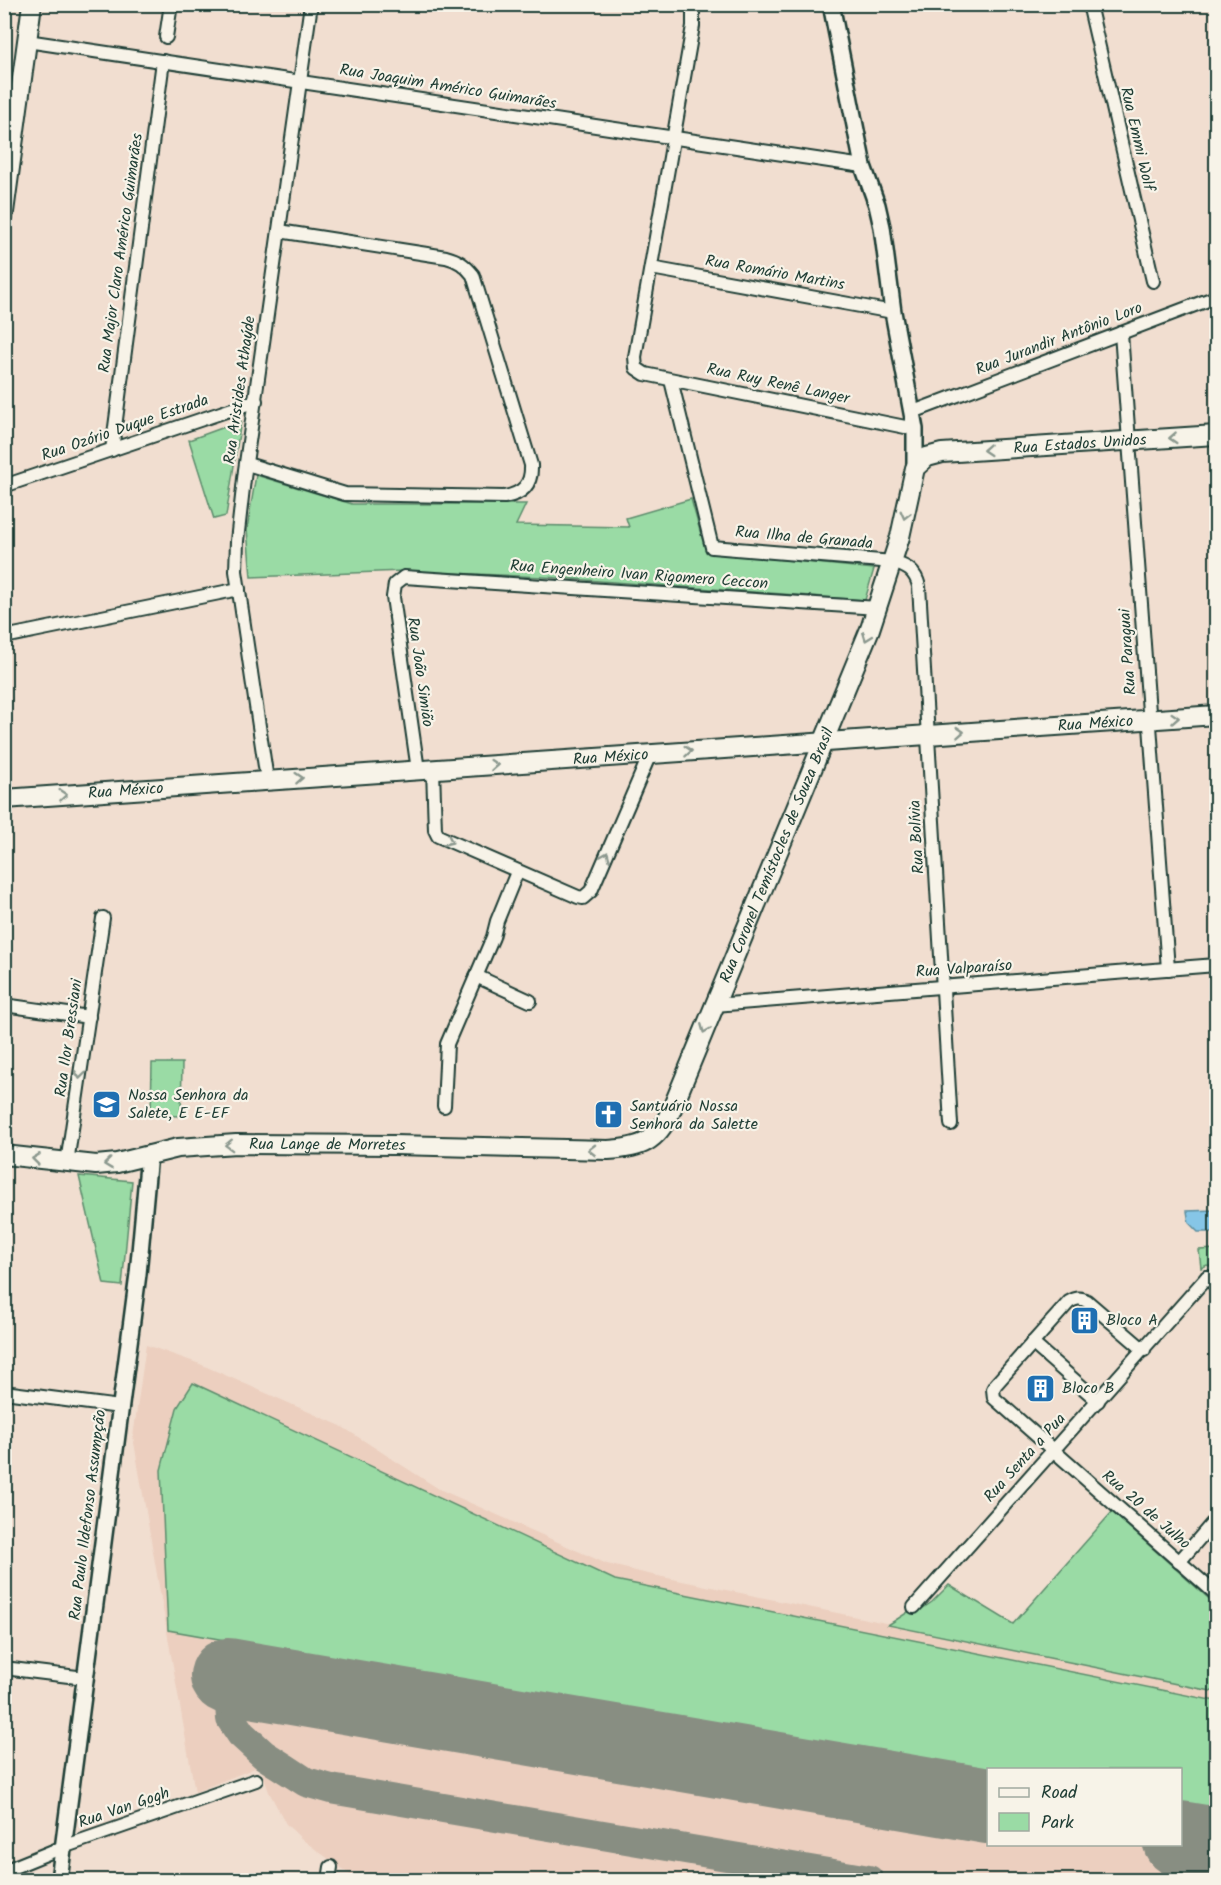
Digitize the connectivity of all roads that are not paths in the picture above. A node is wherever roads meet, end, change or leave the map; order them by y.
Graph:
1 (32, 4) edge
2 (171, 4) edge
3 (311, 4) edge
4 (693, 4) edge
5 (831, 4) edge
6 (1089, 4) edge
7 (166, 38) dead end
8 (27, 41) junction
9 (163, 61) junction
10 (300, 82) junction
11 (674, 138) junction
12 (863, 166) junction
13 (5, 207) edge
14 (4, 212) edge
15 (279, 231) junction
16 (651, 268) junction
17 (1153, 281) dead end
18 (1216, 297) edge
19 (893, 312) junction
20 (1121, 333) junction
21 (671, 380) junction
22 (256, 401) junction
23 (913, 412) junction
24 (915, 429) junction
25 (1216, 435) edge
26 (1129, 441) junction
27 (112, 450) junction
28 (942, 453) junction
29 (247, 464) junction
30 (915, 468) junction
31 (4, 486) edge
32 (893, 562) junction
33 (399, 580) joint
34 (239, 589) junction
35 (878, 608) junction
36 (4, 637) edge
37 (846, 686) junction
38 (1216, 715) edge
39 (1150, 719) junction
40 (927, 735) junction
41 (860, 739) junction
42 (823, 742) junction
43 (650, 754) junction
44 (425, 770) junction
45 (267, 780) junction
46 (4, 799) edge
47 (518, 872) junction
48 (104, 918) dead end
49 (1216, 965) edge
50 (1168, 969) junction
51 (476, 976) junction
52 (943, 987) junction
53 (530, 1001) dead end
54 (4, 1005) edge
55 (715, 1005) junction
56 (89, 1017) junction
57 (444, 1106) dead end
58 (951, 1124) dead end
59 (649, 1141) joint
60 (149, 1154) junction
61 (4, 1155) edge
62 (67, 1163) junction
63 (1213, 1280) edge
64 (1032, 1343) junction
65 (1144, 1350) junction
66 (4, 1392) edge
67 (1098, 1401) junction
68 (120, 1407) junction
69 (1053, 1451) junction
70 (1216, 1519) edge
71 (1179, 1562) junction
72 (1216, 1594) edge
73 (914, 1607) dead end
74 (4, 1668) edge
75 (85, 1678) junction
76 (255, 1780) dead end
77 (63, 1847) junction
78 (331, 1867) dead end
79 (4, 1871) edge
80 (58, 1881) edge
81 (329, 1881) edge

1 - 8 main road
2 - 7 street
3 - 10 street, Rua Aristides Athaýde
4 - 11 street
5 - 12 street
6 - 17 street, Rua Emmi Wolf
8 - 9 street, Rua Joaquim Américo Guimarães
8 - 13 main road
9 - 10 street, Rua Joaquim Américo Guimarães
9 - 27 street, Rua Major Claro Américo Guimarães
10 - 11 street, Rua Joaquim Américo Guimarães
10 - 15 street, Rua Aristides Athaýde
11 - 12 street, Rua Joaquim Américo Guimarães
11 - 16 street
12 - 19 street
13 - 14 main road
15 - 22 street, Rua Aristides Athaýde
15 - 29 street
16 - 19 street, Rua Romário Martins
16 - 21 street, Rua Ruy Renê Langer
18 - 20 street, Rua Jurandir Antônio Loro
19 - 23 street
20 - 23 street, Rua Jurandir Antônio Loro
20 - 26 street, Rua Paraguai
21 - 24 street, Rua Ruy Renê Langer
21 - 32 street, Rua Ilha de Granada
22 - 27 street, Rua Ozório Duque Estrada
22 - 29 street, Rua Aristides Athaýde
23 - 24 street
24 - 28 street
24 - 30 street
25 -> 26 main road, Rua Estados Unidos
26 -> 28 main road, Rua Estados Unidos
26 - 39 street, Rua Paraguai
27 - 31 street, Rua Ozório Duque Estrada
28 - 30 main road, Rua Estados Unidos
29 - 34 street, Rua Aristides Athaýde
30 -> 32 main road, Rua Coronel Temístocles de Souza Brasil
32 - 35 main road, Rua Coronel Temístocles de Souza Brasil
32 - 40 street, Rua Bolívia
33 - 35 street, Rua Engenheiro Ivan Rigomero Ceccon
33 - 44 street, Rua João Simião
34 - 36 street
34 - 45 street, Rua Aristides Athaýde
35 -> 37 main road, Rua Coronel Temístocles de Souza Brasil
37 - 41 main road
37 - 42 main road, Rua Coronel Temístocles de Souza Brasil
39 -> 38 main road, Rua México
40 -> 39 main road, Rua México
39 - 50 street, Rua Paraguai
40 - 41 main road, Rua México
40 - 52 street, Rua Bolívia
41 - 42 main road, Rua México
43 -> 42 main road, Rua México
42 - 55 main road, Rua Coronel Temístocles de Souza Brasil
44 -> 43 main road, Rua México
47 -> 43 street
45 -> 44 main road, Rua México
44 -> 47 street, Rua João Simião
46 -> 45 main road, Rua México
47 - 51 street
48 - 56 street, Rua Ilor Bressiani
49 - 50 street, Rua Valparaíso
50 - 52 street, Rua Valparaíso
51 - 53 street
51 - 57 street
52 - 55 street, Rua Valparaíso
52 - 58 street, Rua Bolívia
54 - 56 street
55 -> 59 main road, Rua Coronel Temístocles de Souza Brasil
56 -> 62 street, Rua Ilor Bressiani
59 -> 60 main road, Rua Lange de Morretes
60 -> 62 main road, Rua Lange de Morretes
60 - 68 street, Rua Paulo Ildefonso Assumpção
62 -> 61 main road, Rua Lange de Morretes
63 - 65 street, Rua Senta a Pua
64 - 65 street
64 - 67 street
64 - 69 street, Rua 20 de Julho
65 - 67 street, Rua Senta a Pua
66 - 68 street
67 - 69 street, Rua Senta a Pua
68 - 75 street, Rua Paulo Ildefonso Assumpção
69 - 71 street, Rua 20 de Julho
69 - 73 street, Rua Senta a Pua
70 - 71 street
71 - 72 street, Rua 20 de Julho
74 - 75 street
75 - 77 street, Rua Paulo Ildefonso Assumpção
76 - 77 street, Rua Van Gogh
77 - 79 street, Rua Van Gogh
77 - 80 street, Rua Paulo Ildefonso Assumpção
78 - 81 street

